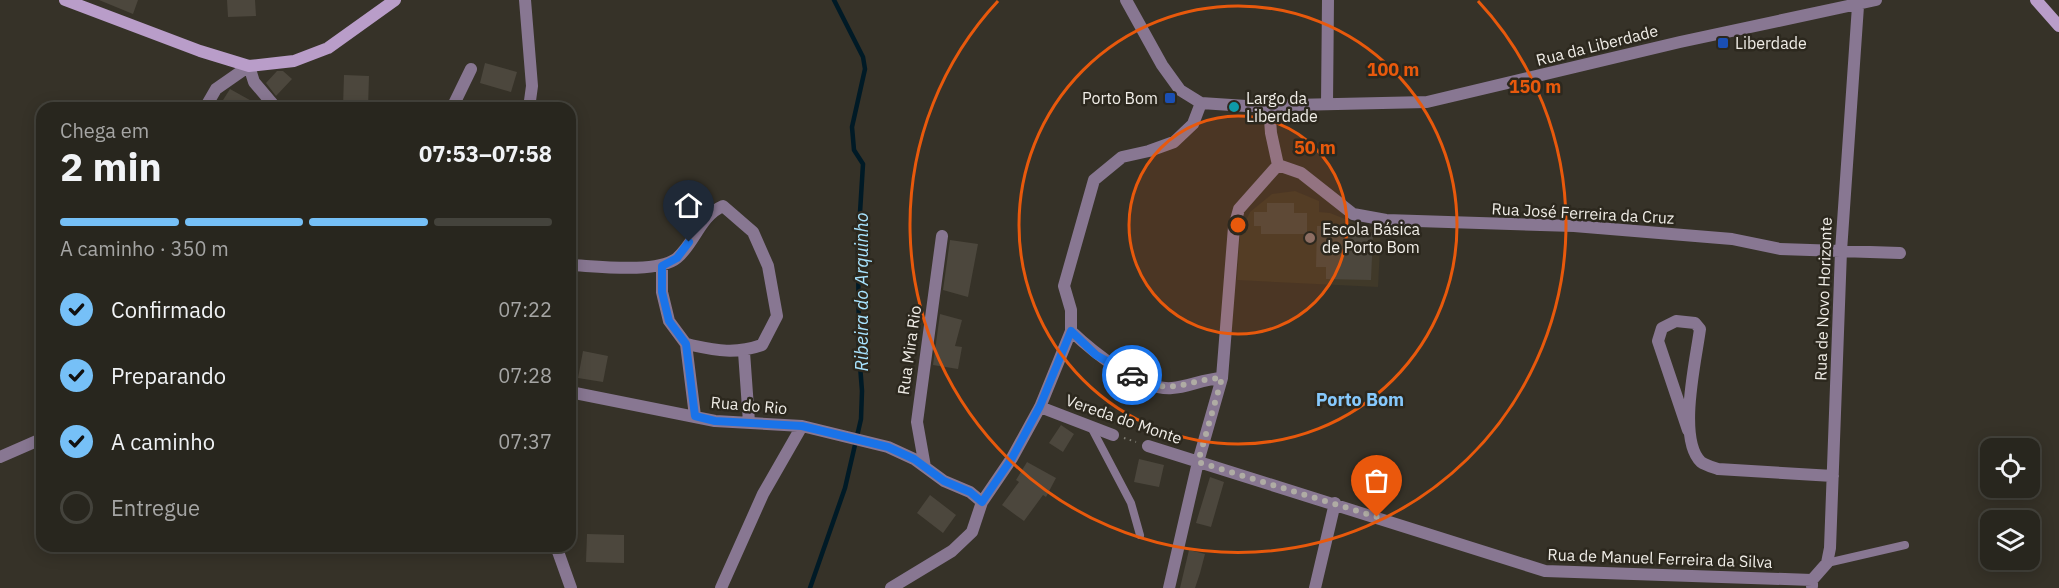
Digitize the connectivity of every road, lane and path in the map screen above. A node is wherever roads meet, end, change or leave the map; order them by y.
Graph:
1 (65, 0) edge
2 (395, 0) edge
3 (525, 0) edge
4 (1126, 0) edge
5 (1328, 0) edge
6 (1876, 0) edge
7 (2036, 0) edge
8 (1858, 6) junction
9 (2059, 26) edge
10 (249, 66) junction
11 (471, 69) dead end
12 (208, 102) edge
13 (271, 102) edge
14 (455, 102) edge
15 (530, 102) edge
16 (1201, 103) junction
17 (1327, 104) junction
18 (1269, 106) junction
19 (1278, 165) junction
20 (942, 236) dead end
21 (1841, 251) junction
22 (1900, 253) dead end
23 (576, 265) edge
24 (662, 266) junction
25 (1071, 331) junction
26 (686, 344) junction
27 (744, 352) junction
28 (1222, 378) junction
29 (576, 393) edge
30 (1040, 406) junction
31 (695, 416) junction
32 (748, 422) junction
33 (802, 426) junction
34 (1091, 426) junction
35 (1688, 430) junction
36 (1113, 435) joint
37 (36, 440) edge
38 (1148, 446) joint
39 (0, 457) edge
40 (1198, 462) junction
41 (925, 467) junction
42 (1833, 476) junction
43 (982, 502) junction
44 (1335, 503) junction
45 (1140, 535) dead end
46 (1905, 545) dead end
47 (557, 552) edge
48 (1827, 562) junction
49 (1812, 584) edge
50 (571, 588) edge
51 (721, 588) edge
52 (891, 588) edge
53 (1168, 588) edge
54 (1315, 588) edge

1 - 10 street
2 - 10 street
3 - 15 street
4 - 16 street
5 - 17 street
6 - 8 street, Rua da Liberdade
7 - 9 street
8 - 17 street, Rua da Liberdade
8 - 21 street, Rua de Novo Horizonte
10 - 12 street
10 - 13 street
11 - 14 street
16 - 18 street, Rua da Liberdade
16 - 25 street
17 - 18 street, Rua da Liberdade
18 - 19 street
19 - 21 street, Rua José Ferreira da Cruz
19 - 28 street
20 - 41 street, Rua Mira Rio
21 - 22 street, Rua José Ferreira da Cruz
21 - 42 street, Rua de Novo Horizonte
23 - 24 street
24 - 26 street
24 - 27 street
25 - 28 street
25 - 30 street
26 - 27 street
26 - 31 street
27 - 32 street
28 - 40 street
29 - 31 street, Rua do Rio
30 - 34 street, Vereda do Monte
30 - 43 street
31 - 32 street, Rua do Rio
32 - 33 street, Rua do Rio
33 - 41 street, Rua do Rio
33 - 51 street
34 - 36 street, Vereda do Monte
34 - 45 lane
35 - 35 street
35 - 42 street
36 - 38 path, Vereda do Monte
37 - 39 street
38 - 40 street, Vereda do Monte
40 - 44 street, Rua de Manuel Ferreira da Silva
40 - 53 street
41 - 43 street, Rua do Rio
42 - 48 street, Rua de Novo Horizonte
43 - 52 street
44 - 49 street, Rua de Manuel Ferreira da Silva
44 - 54 street
46 - 48 lane
47 - 50 street
48 - 49 street

